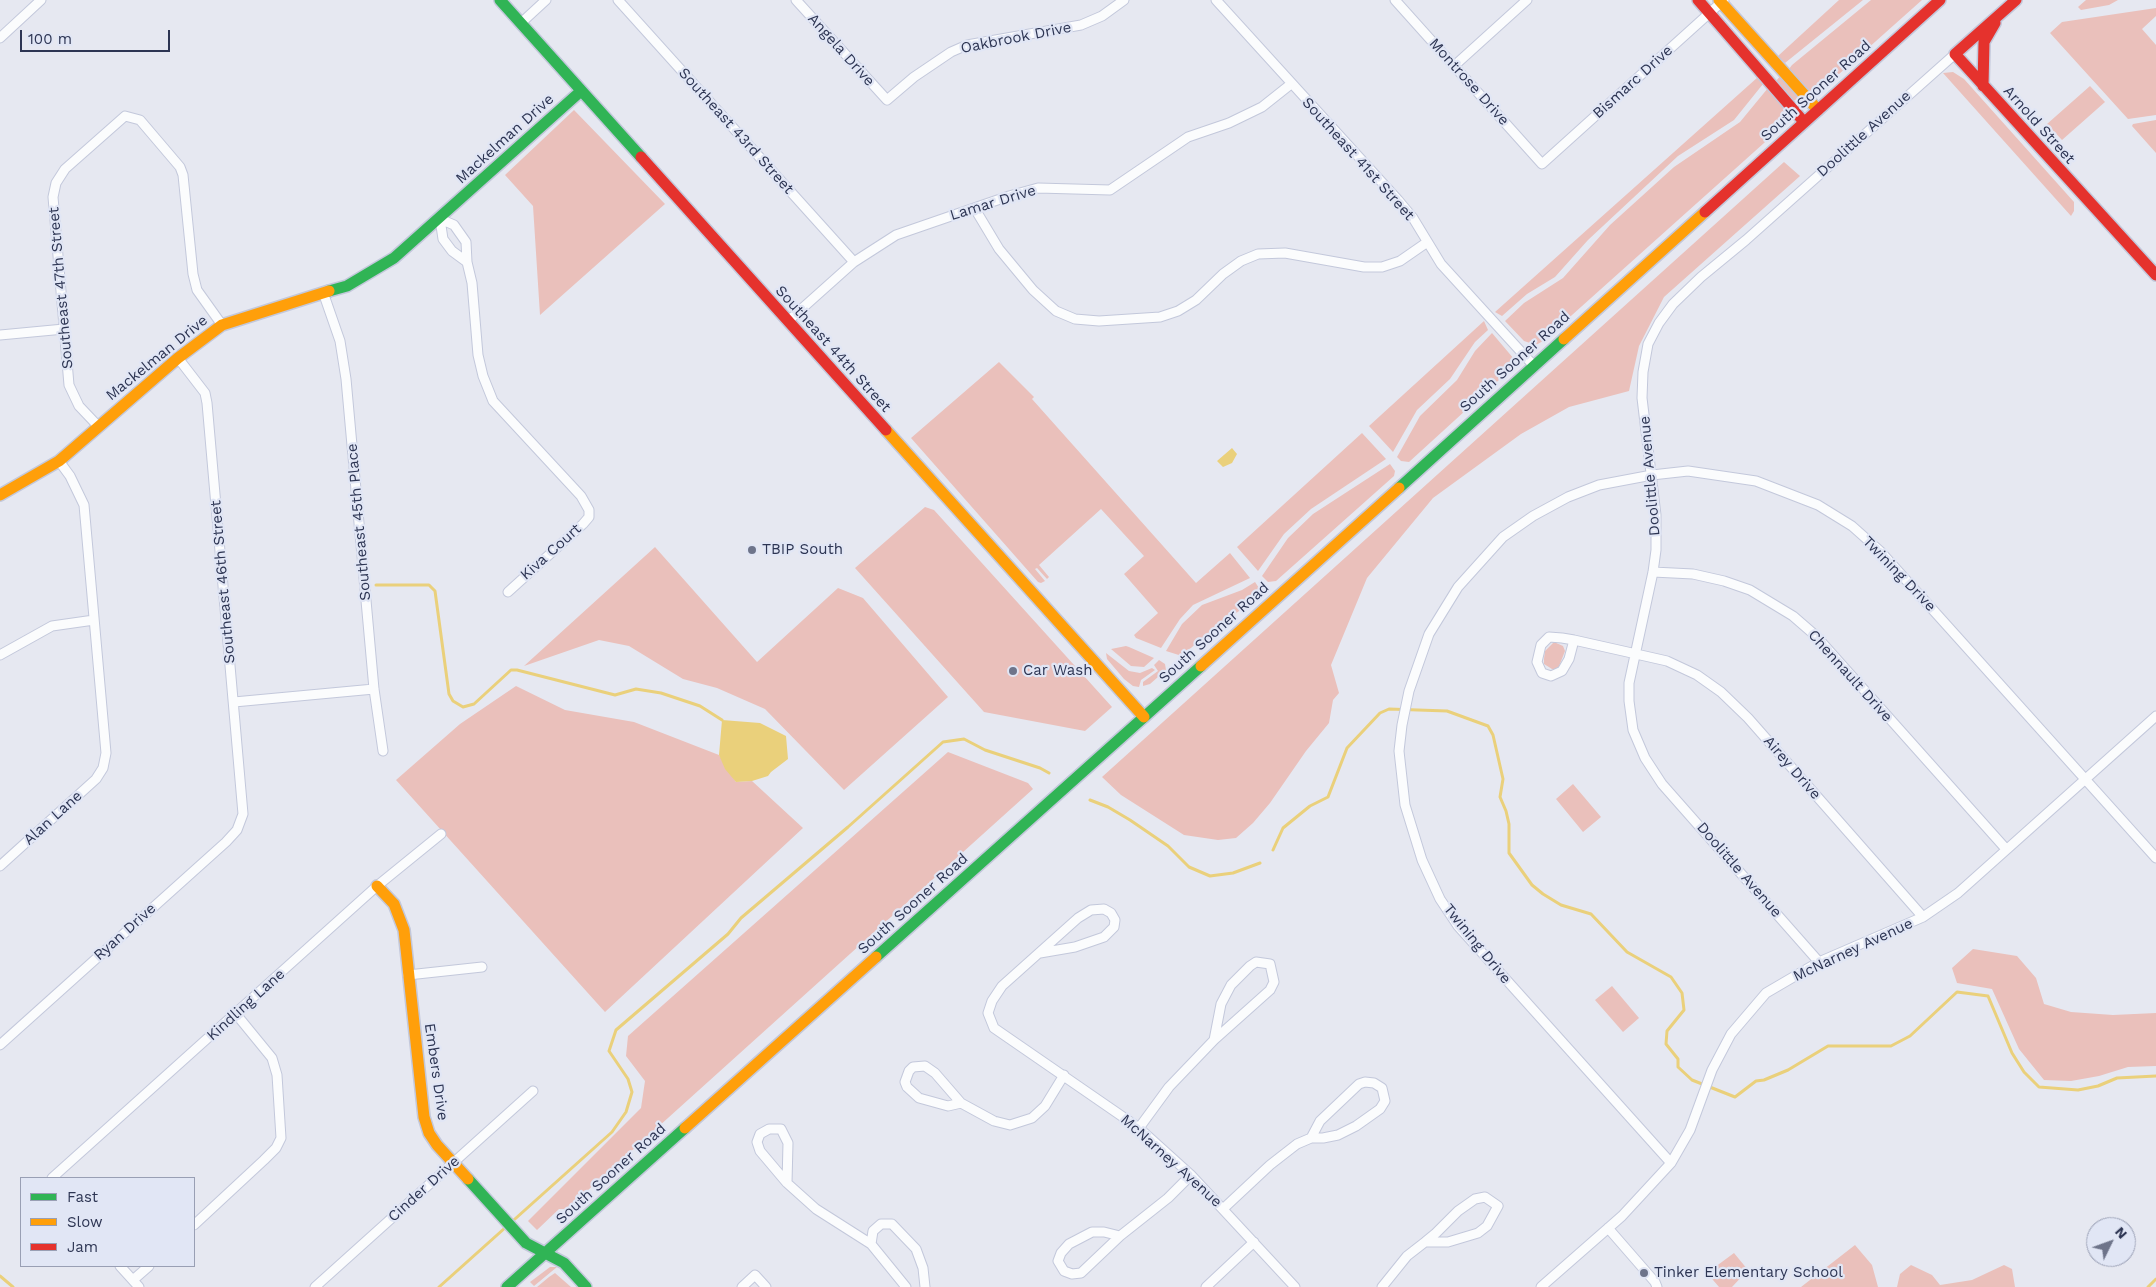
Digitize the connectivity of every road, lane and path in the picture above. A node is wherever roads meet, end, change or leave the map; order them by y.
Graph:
1 (41, 0) edge
2 (500, 0) edge
3 (546, 0) edge
4 (618, 0) edge
5 (796, 0) edge
6 (1124, 0) edge
7 (1216, 0) edge
8 (1395, 0) edge
9 (1527, 0) edge
10 (1698, 0) edge
11 (1940, 0) edge
12 (1721, 1) edge
13 (2014, 1) edge
14 (1708, 14) junction
15 (521, 23) junction
16 (0, 38) edge
17 (1955, 54) junction
18 (1454, 66) junction
19 (1291, 84) junction
20 (1983, 86) junction
21 (581, 91) junction
22 (887, 100) joint
23 (1818, 110) junction
24 (1804, 122) junction
25 (1542, 164) joint
26 (975, 209) junction
27 (440, 219) junction
28 (461, 236) junction
29 (1426, 243) junction
30 (448, 246) junction
31 (467, 262) junction
32 (854, 262) junction
33 (2156, 274) edge
34 (324, 295) junction
35 (788, 321) junction
36 (222, 325) junction
37 (64, 329) junction
38 (0, 335) edge
39 (178, 358) junction
40 (1534, 366) junction
41 (98, 426) junction
42 (59, 461) junction
43 (1652, 475) junction
44 (0, 495) edge
45 (1653, 572) junction
46 (508, 592) dead end
47 (94, 620) junction
48 (1574, 640) junction
49 (1636, 654) junction
50 (0, 655) edge
51 (374, 688) junction
52 (234, 702) junction
53 (2156, 716) edge
54 (1144, 717) junction
55 (383, 752) dead end
56 (2084, 779) junction
57 (243, 814) joint
58 (441, 834) dead end
59 (2006, 849) junction
60 (2156, 858) edge
61 (0, 866) edge
62 (377, 886) junction
63 (1923, 917) junction
64 (1040, 953) junction
65 (1819, 962) junction
66 (482, 967) dead end
67 (408, 974) junction
68 (236, 1014) junction
69 (1214, 1040) junction
70 (0, 1045) edge
71 (1064, 1075) junction
72 (533, 1091) dead end
73 (962, 1103) junction
74 (1139, 1128) junction
75 (1311, 1138) junction
76 (453, 1163) junction
77 (1671, 1163) junction
78 (1191, 1175) junction
79 (53, 1177) edge
80 (787, 1183) junction
81 (1224, 1208) junction
82 (195, 1224) edge
83 (1608, 1228) junction
84 (1120, 1236) junction
85 (1254, 1242) junction
86 (1425, 1242) junction
87 (871, 1244) junction
88 (545, 1253) junction
89 (121, 1267) edge
90 (148, 1267) edge
91 (136, 1284) edge
92 (315, 1287) edge
93 (507, 1287) edge
94 (586, 1287) edge
95 (742, 1287) edge
96 (766, 1287) edge
97 (906, 1287) edge
98 (925, 1287) edge
99 (1206, 1287) edge
100 (1296, 1287) edge
101 (1382, 1287) edge
102 (1540, 1287) edge
103 (1657, 1287) edge

1 - 16 street
2 - 15 main road, Southeast 44th Street
3 - 15 street
4 - 32 street, Southeast 43rd Street
5 - 22 street, Angela Drive
6 - 22 street, Oakbrook Drive
7 - 19 street, Southeast 41st Street
8 - 18 street, Montrose Drive
9 - 18 street
10 - 14 main road
11 - 23 main road, South Sooner Road
12 - 14 street, Bismarc Drive
12 - 23 main road
13 - 17 main road
13 - 20 main road
14 - 24 main road
14 - 25 street, Bismarc Drive
15 - 21 main road, Southeast 44th Street
17 - 20 main road, Arnold Street
17 - 43 street, Doolittle Avenue
18 - 25 street, Montrose Drive
19 - 26 street, Lamar Drive
19 - 29 street, Southeast 41st Street
20 - 33 main road, Arnold Street
21 - 27 main road, Mackelman Drive
21 - 35 main road, Southeast 44th Street
23 - 24 main road, South Sooner Road
24 - 40 main road, South Sooner Road
26 - 29 street
26 - 32 street, Lamar Drive
27 - 28 street
27 - 30 street
27 - 34 main road, Mackelman Drive
28 - 30 street
28 - 31 street
29 - 40 street, Southeast 41st Street
30 - 31 street
31 - 46 street, Kiva Court
32 - 35 street, Lamar Drive
34 - 36 main road, Mackelman Drive
34 - 51 street, Southeast 45th Place
35 - 54 main road, Southeast 44th Street
36 - 37 street, Southeast 47th Street
36 - 39 main road, Mackelman Drive
37 - 38 street
37 - 41 street, Southeast 47th Street
39 - 41 main road, Mackelman Drive
39 - 52 street, Southeast 46th Street
40 - 54 main road, South Sooner Road
41 - 42 main road, Mackelman Drive
42 - 44 main road, Mackelman Drive
42 - 47 street
43 - 45 street, Doolittle Avenue
43 - 56 street, Twining Drive
43 - 77 street, Twining Drive
45 - 49 street, Doolittle Avenue
45 - 59 street, Chennault Drive
47 - 50 street
47 - 61 street, Alan Lane
48 - 48 street
48 - 49 street, Airey Drive
49 - 63 street, Airey Drive
49 - 65 street, Doolittle Avenue
51 - 52 street
51 - 55 street, Southeast 45th Place
52 - 57 street, Southeast 46th Street
53 - 56 street, McNarney Avenue
54 - 88 main road, South Sooner Road
56 - 59 street, McNarney Avenue
56 - 60 street, Twining Drive
57 - 70 street, Ryan Drive
58 - 62 street, Kindling Lane
59 - 63 street, McNarney Avenue
62 - 67 main road, Embers Drive
62 - 68 street, Kindling Lane
63 - 65 street, McNarney Avenue
64 - 64 street
64 - 71 street, McNarney Avenue
65 - 77 street, McNarney Avenue
66 - 67 street
67 - 76 main road, Embers Drive
68 - 79 street, Kindling Lane
68 - 82 street
69 - 69 street
69 - 74 street
71 - 73 street
71 - 74 street, McNarney Avenue
72 - 76 street, Cinder Drive
73 - 73 street
74 - 78 street, McNarney Avenue
75 - 75 street
75 - 81 street
76 - 88 main road, Embers Drive
76 - 92 street, Cinder Drive
77 - 83 street, McNarney Avenue
78 - 81 street, McNarney Avenue
78 - 84 street
80 - 80 street
80 - 87 street
81 - 85 street, McNarney Avenue
83 - 102 street, McNarney Avenue
83 - 103 street
84 - 84 street
85 - 99 street
85 - 100 street, McNarney Avenue
86 - 86 street
86 - 101 street
87 - 97 street
87 - 98 street
88 - 93 main road, South Sooner Road
88 - 94 main road, Embers Drive
89 - 91 street
90 - 91 street
95 - 96 street

